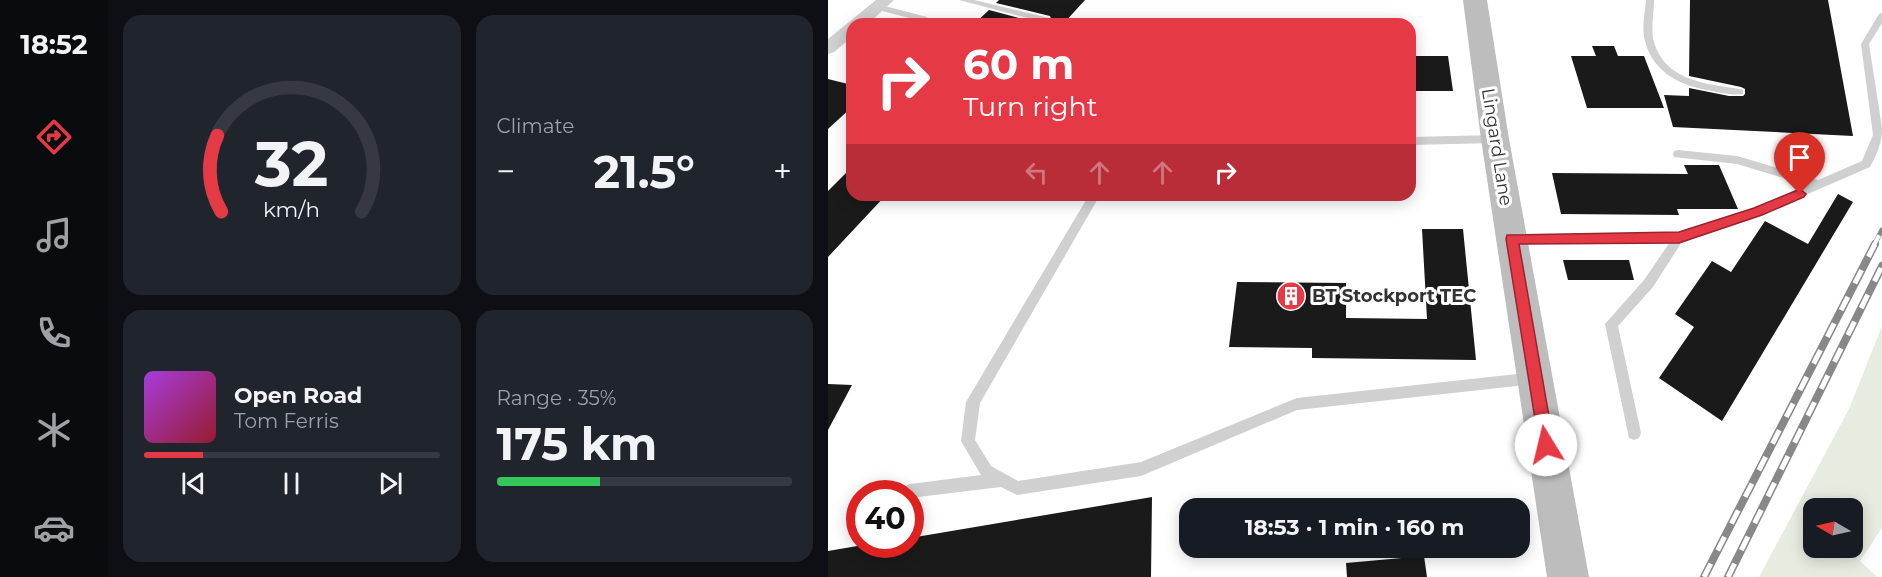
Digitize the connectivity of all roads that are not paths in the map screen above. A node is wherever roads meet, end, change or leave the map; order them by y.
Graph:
1 (963, 0) edge
2 (1475, 0) edge
3 (1650, 0) edge
4 (882, 4) edge
5 (1882, 16) edge
6 (864, 18) edge
7 (921, 18) edge
8 (1038, 18) edge
9 (846, 33) edge
10 (828, 48) edge
11 (1740, 92) dead end
12 (1495, 139) junction
13 (1416, 141) edge
14 (1678, 154) dead end
15 (1821, 185) junction
16 (1091, 201) edge
17 (1679, 237) junction
18 (1512, 239) junction
19 (1535, 378) junction
20 (1634, 433) dead end
21 (1001, 480) junction
22 (924, 489) edge
23 (1568, 577) edge

1 - 8 lane
2 - 12 street, Lingard Lane
3 - 11 lane
4 - 6 street
4 - 7 lane
5 - 15 lane
9 - 10 street
12 - 13 lane
12 - 18 street, Lingard Lane
14 - 15 lane
15 - 17 lane
16 - 21 lane
17 - 18 lane
17 - 20 lane
18 - 19 street, Lingard Lane
19 - 21 lane
19 - 23 street, Lingard Lane
21 - 22 lane

